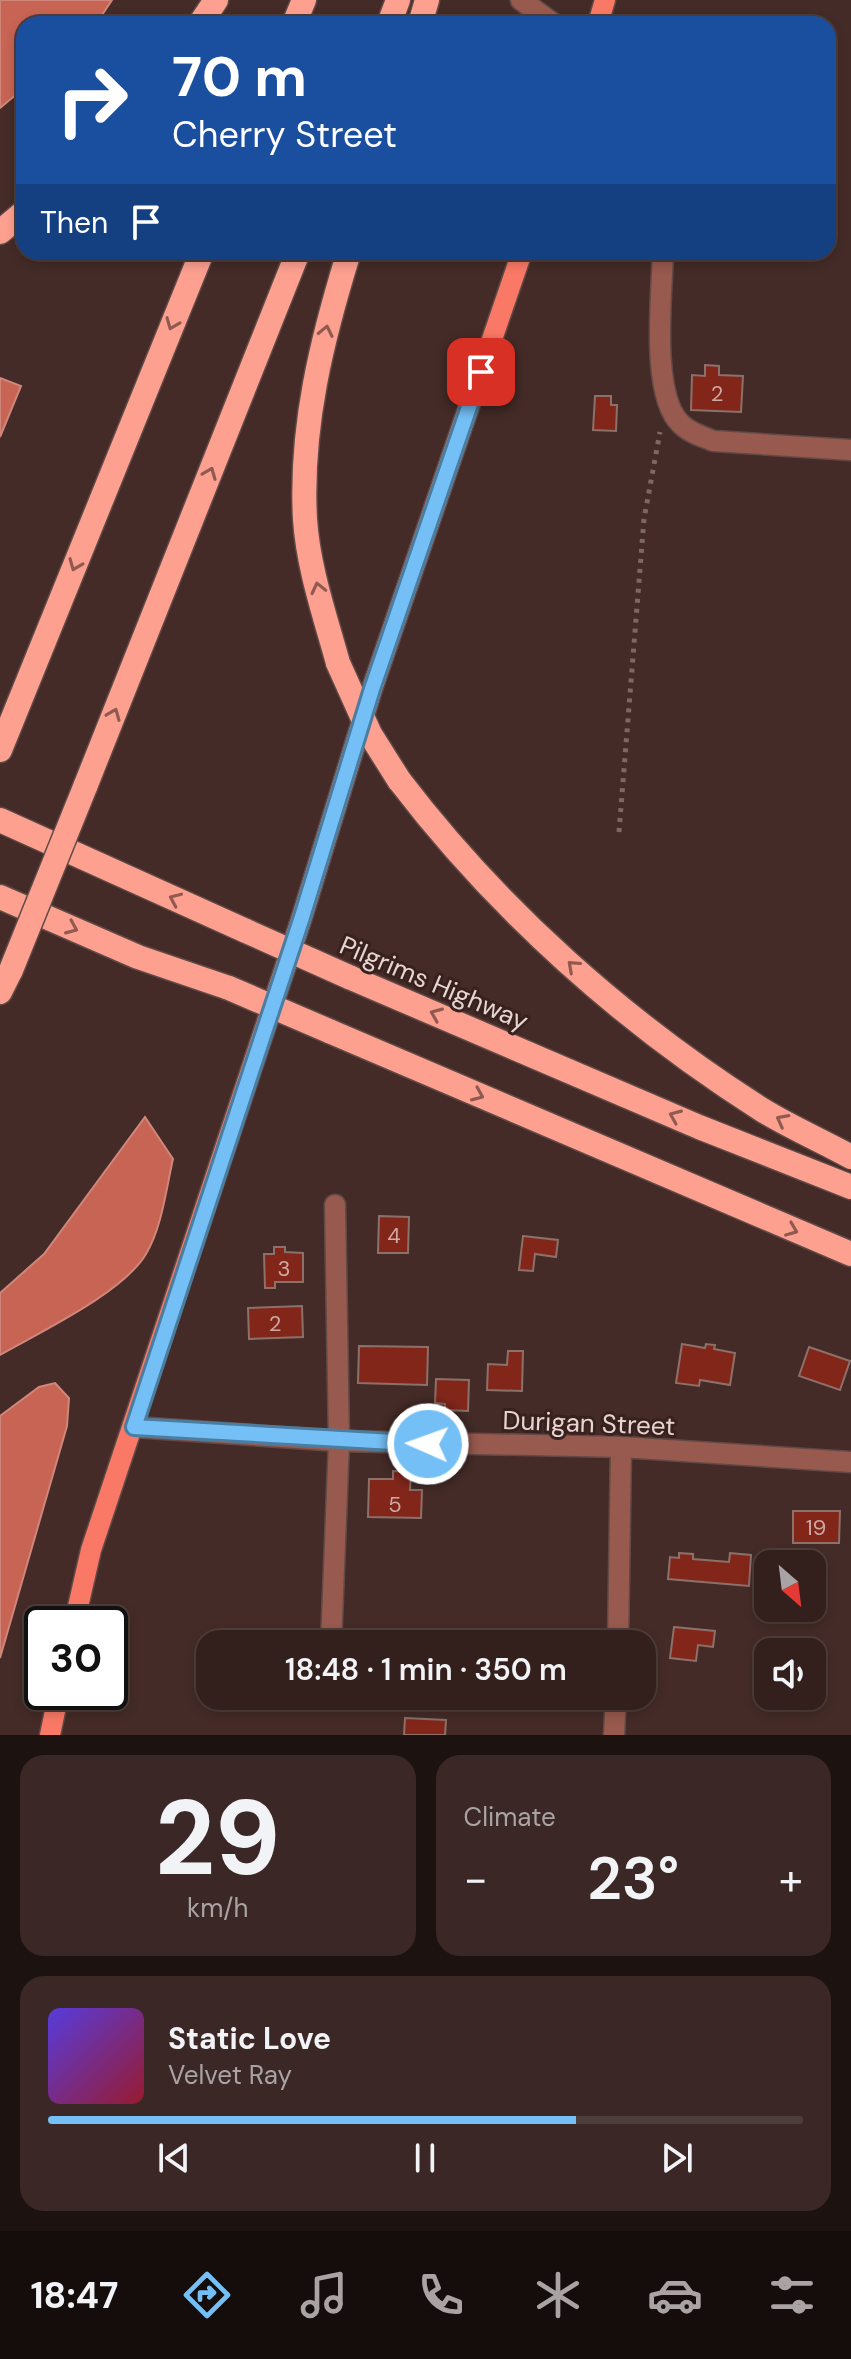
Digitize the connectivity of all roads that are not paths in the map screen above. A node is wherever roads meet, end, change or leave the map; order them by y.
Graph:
1 (521, 0) edge
2 (543, 16) edge
3 (16, 219) edge
4 (0, 232) edge
5 (199, 260) edge
6 (295, 260) edge
7 (347, 260) edge
8 (519, 260) edge
9 (663, 260) edge
10 (851, 450) edge
11 (0, 750) edge
12 (0, 820) edge
13 (0, 897) edge
14 (0, 992) edge
15 (851, 1157) edge
16 (851, 1187) edge
17 (335, 1205) dead end
18 (851, 1254) edge
19 (134, 1427) junction
20 (339, 1441) junction
21 (621, 1447) junction
22 (851, 1462) edge
23 (78, 1606) edge
24 (332, 1630) edge
25 (618, 1630) edge
26 (55, 1710) edge
27 (615, 1710) edge
28 (50, 1735) edge
29 (614, 1735) edge

1 - 2 street
3 - 4 highway
5 -> 11 highway
14 -> 6 highway, bridge
15 -> 7 highway, bridge
8 - 19 main road
9 - 10 street
16 -> 12 highway, Pilgrims Highway, bridge
13 -> 18 highway, bridge
17 - 20 street
19 - 20 street, Durigan Street
19 - 23 main road
20 - 21 street, Durigan Street
20 - 24 street
21 - 22 street, Durigan Street
21 - 25 street
26 - 28 main road
27 - 29 street

